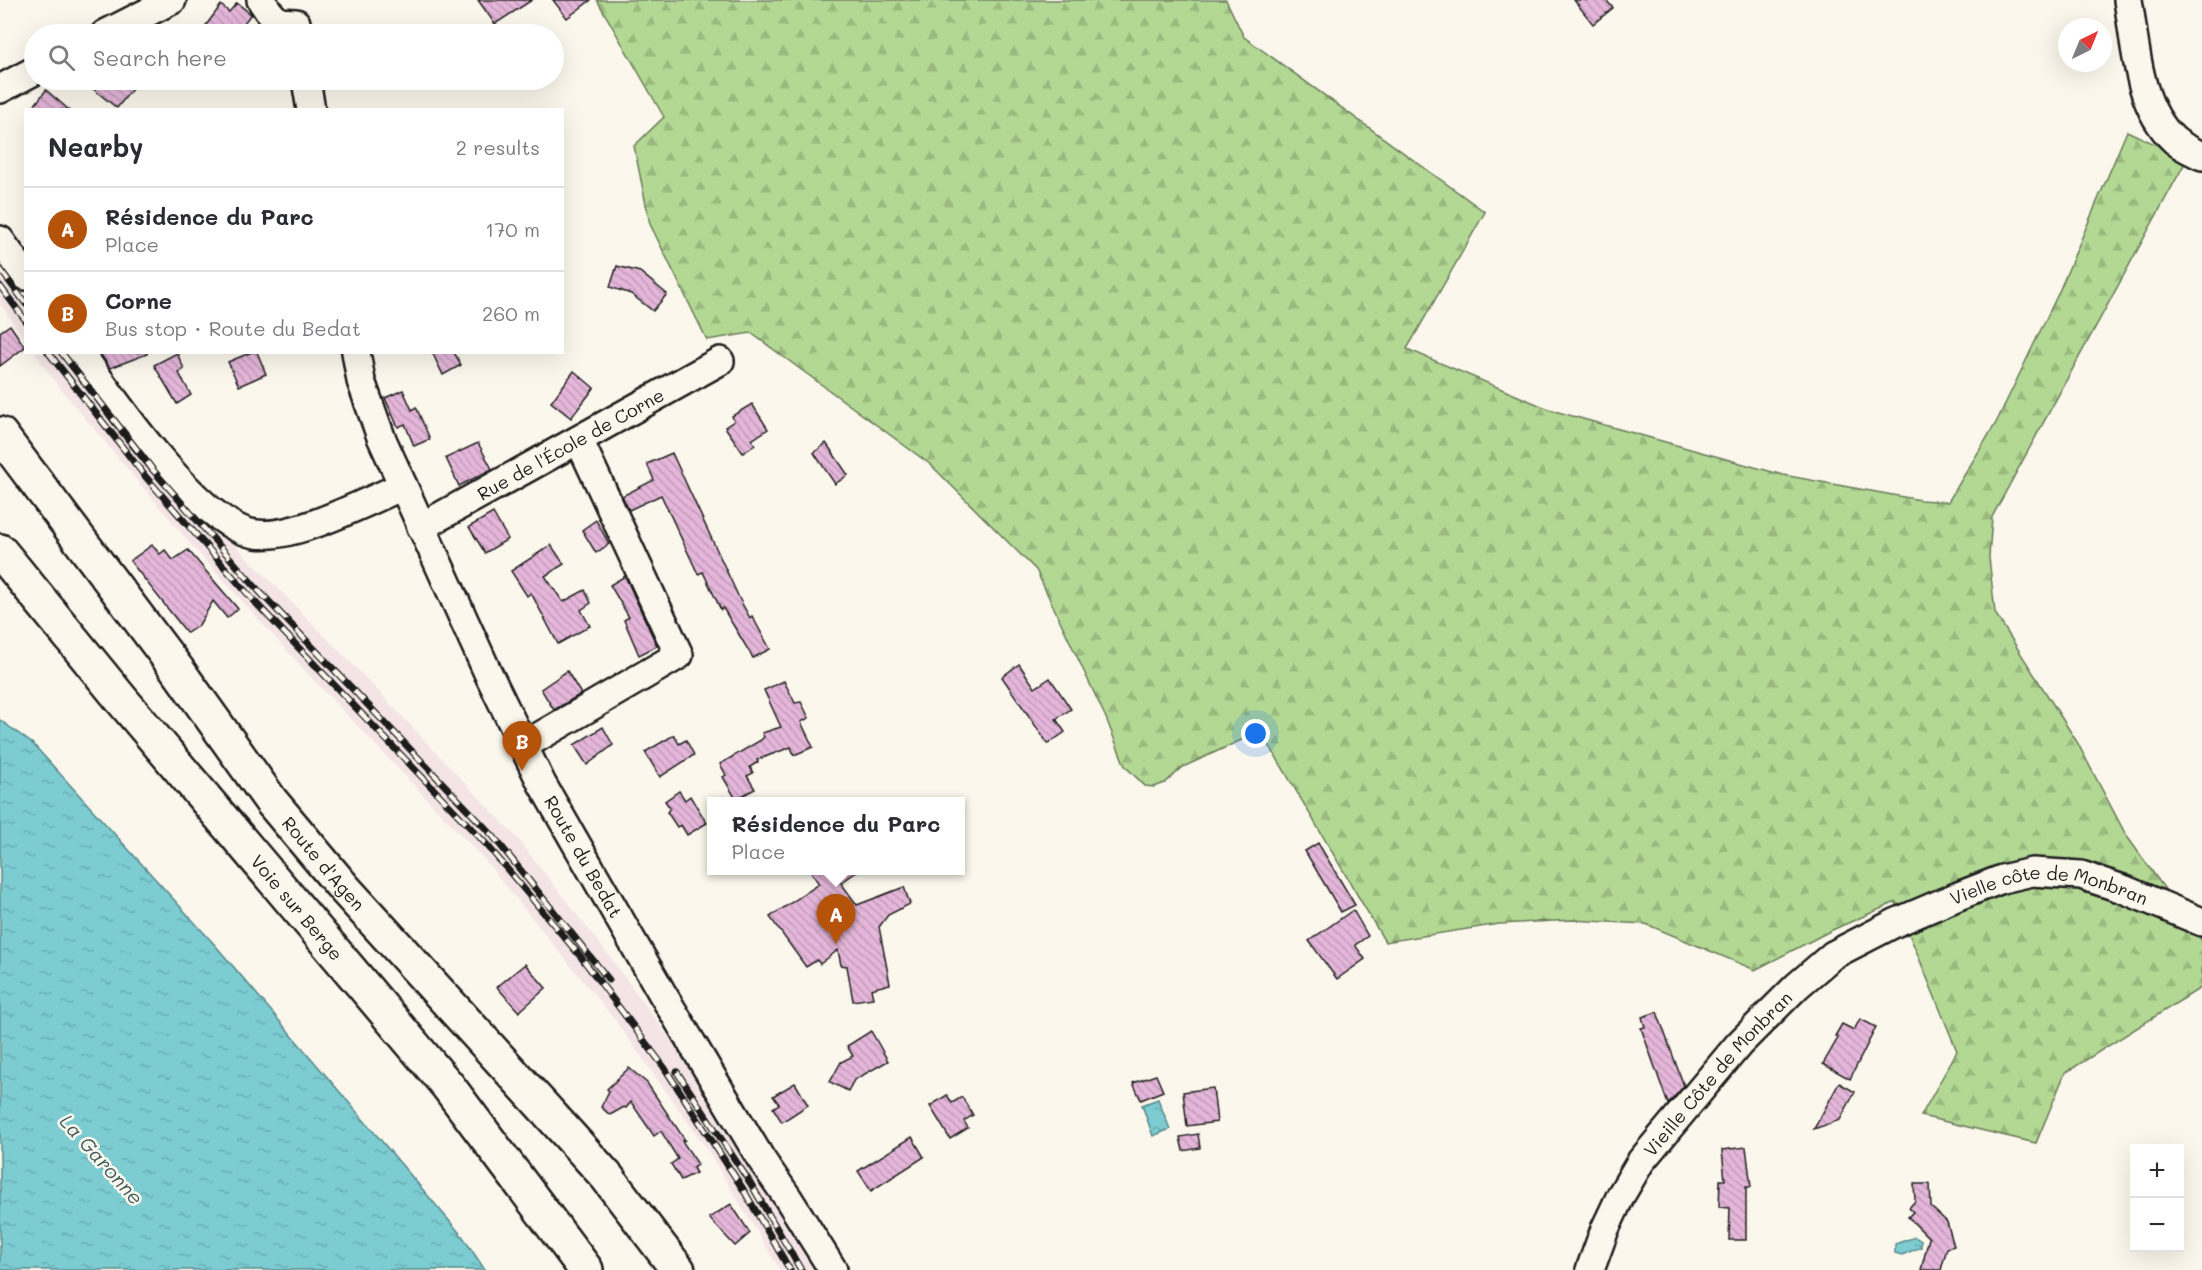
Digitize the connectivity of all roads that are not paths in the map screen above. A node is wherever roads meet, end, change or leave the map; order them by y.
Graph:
1 (172, 0) edge
2 (261, 0) edge
3 (2128, 0) edge
4 (295, 19) edge
5 (125, 24) edge
6 (24, 76) edge
7 (0, 89) edge
8 (308, 90) edge
9 (311, 108) edge
10 (2202, 156) edge
11 (0, 240) edge
12 (24, 273) edge
13 (82, 354) edge
14 (356, 354) edge
15 (720, 361) dead end
16 (0, 434) edge
17 (579, 440) junction
18 (403, 486) junction
19 (421, 527) junction
20 (0, 551) edge
21 (523, 746) junction
22 (2202, 922) edge
23 (1895, 923) joint
24 (586, 1270) edge
25 (678, 1270) edge
26 (833, 1270) edge
27 (1590, 1270) edge

1 - 5 street
2 - 4 street
3 - 10 street
6 - 7 street
8 - 9 street
11 - 12 street
13 - 18 street
14 - 18 street, Route du Bedat
15 - 17 street, Rue de l'École de Corne
16 - 25 main road, Route d'Agen
17 - 19 street, Rue de l'École de Corne
17 - 21 street
18 - 19 street, Route du Bedat
19 - 21 street, Route du Bedat
20 - 24 main road, Voie sur Berge
21 - 26 street, Route du Bedat
22 - 23 street, Vielle côte de Monbran
23 - 27 street, Vieille Côte de Monbran

